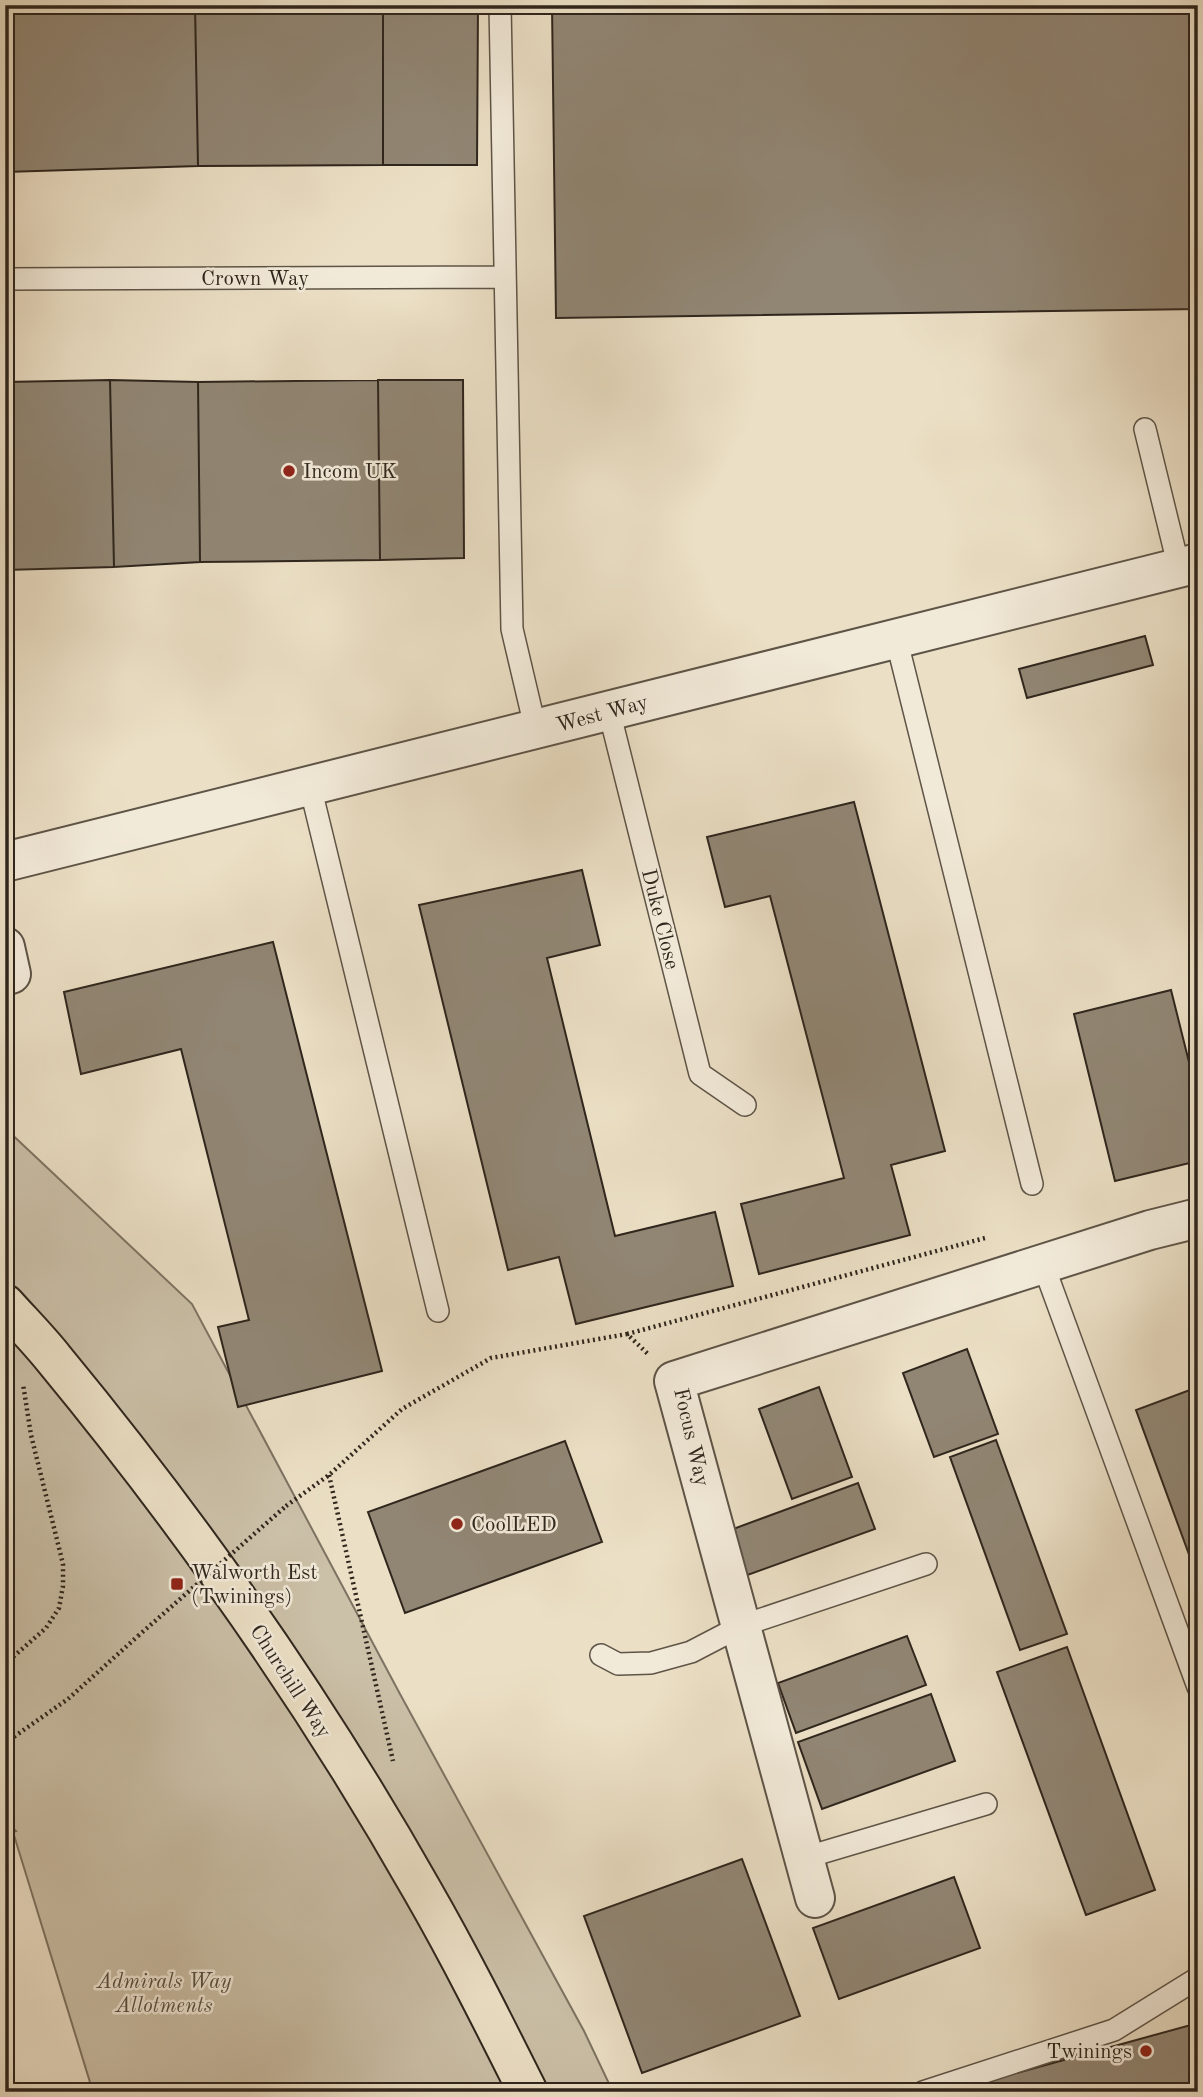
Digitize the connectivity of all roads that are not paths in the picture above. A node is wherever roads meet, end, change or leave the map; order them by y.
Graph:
1 (500, 5) edge
2 (505, 277) junction
3 (5, 279) edge
4 (1146, 429) dead end
5 (1188, 566) edge
6 (896, 638) junction
7 (609, 710) junction
8 (536, 731) junction
9 (310, 786) junction
10 (5, 862) edge
11 (745, 1105) dead end
12 (1032, 1184) dead end
13 (1198, 1218) edge
14 (1043, 1264) junction
15 (5, 1304) edge
16 (438, 1311) dead end
17 (926, 1564) dead end
18 (741, 1626) junction
19 (601, 1654) dead end
20 (1198, 1687) edge
21 (986, 1804) dead end
22 (804, 1858) junction
23 (815, 1898) dead end
24 (1198, 1978) edge
25 (528, 2092) edge
26 (923, 2092) edge

1 - 2 lane
2 - 3 lane, Crown Way
2 - 8 lane
4 - 5 lane
5 - 6 street, West Way
6 - 7 street, West Way
6 - 12 lane
7 - 8 street, West Way
7 - 11 lane, Duke Close
8 - 9 street, West Way
9 - 10 street, West Way
9 - 16 lane
13 - 14 street, Focus Way
14 - 18 street, Focus Way
14 - 20 lane
15 - 25 main road, Churchill Way
17 - 18 lane
18 - 19 lane
18 - 22 street, Focus Way
21 - 22 lane
22 - 23 street, Focus Way
24 - 26 lane

